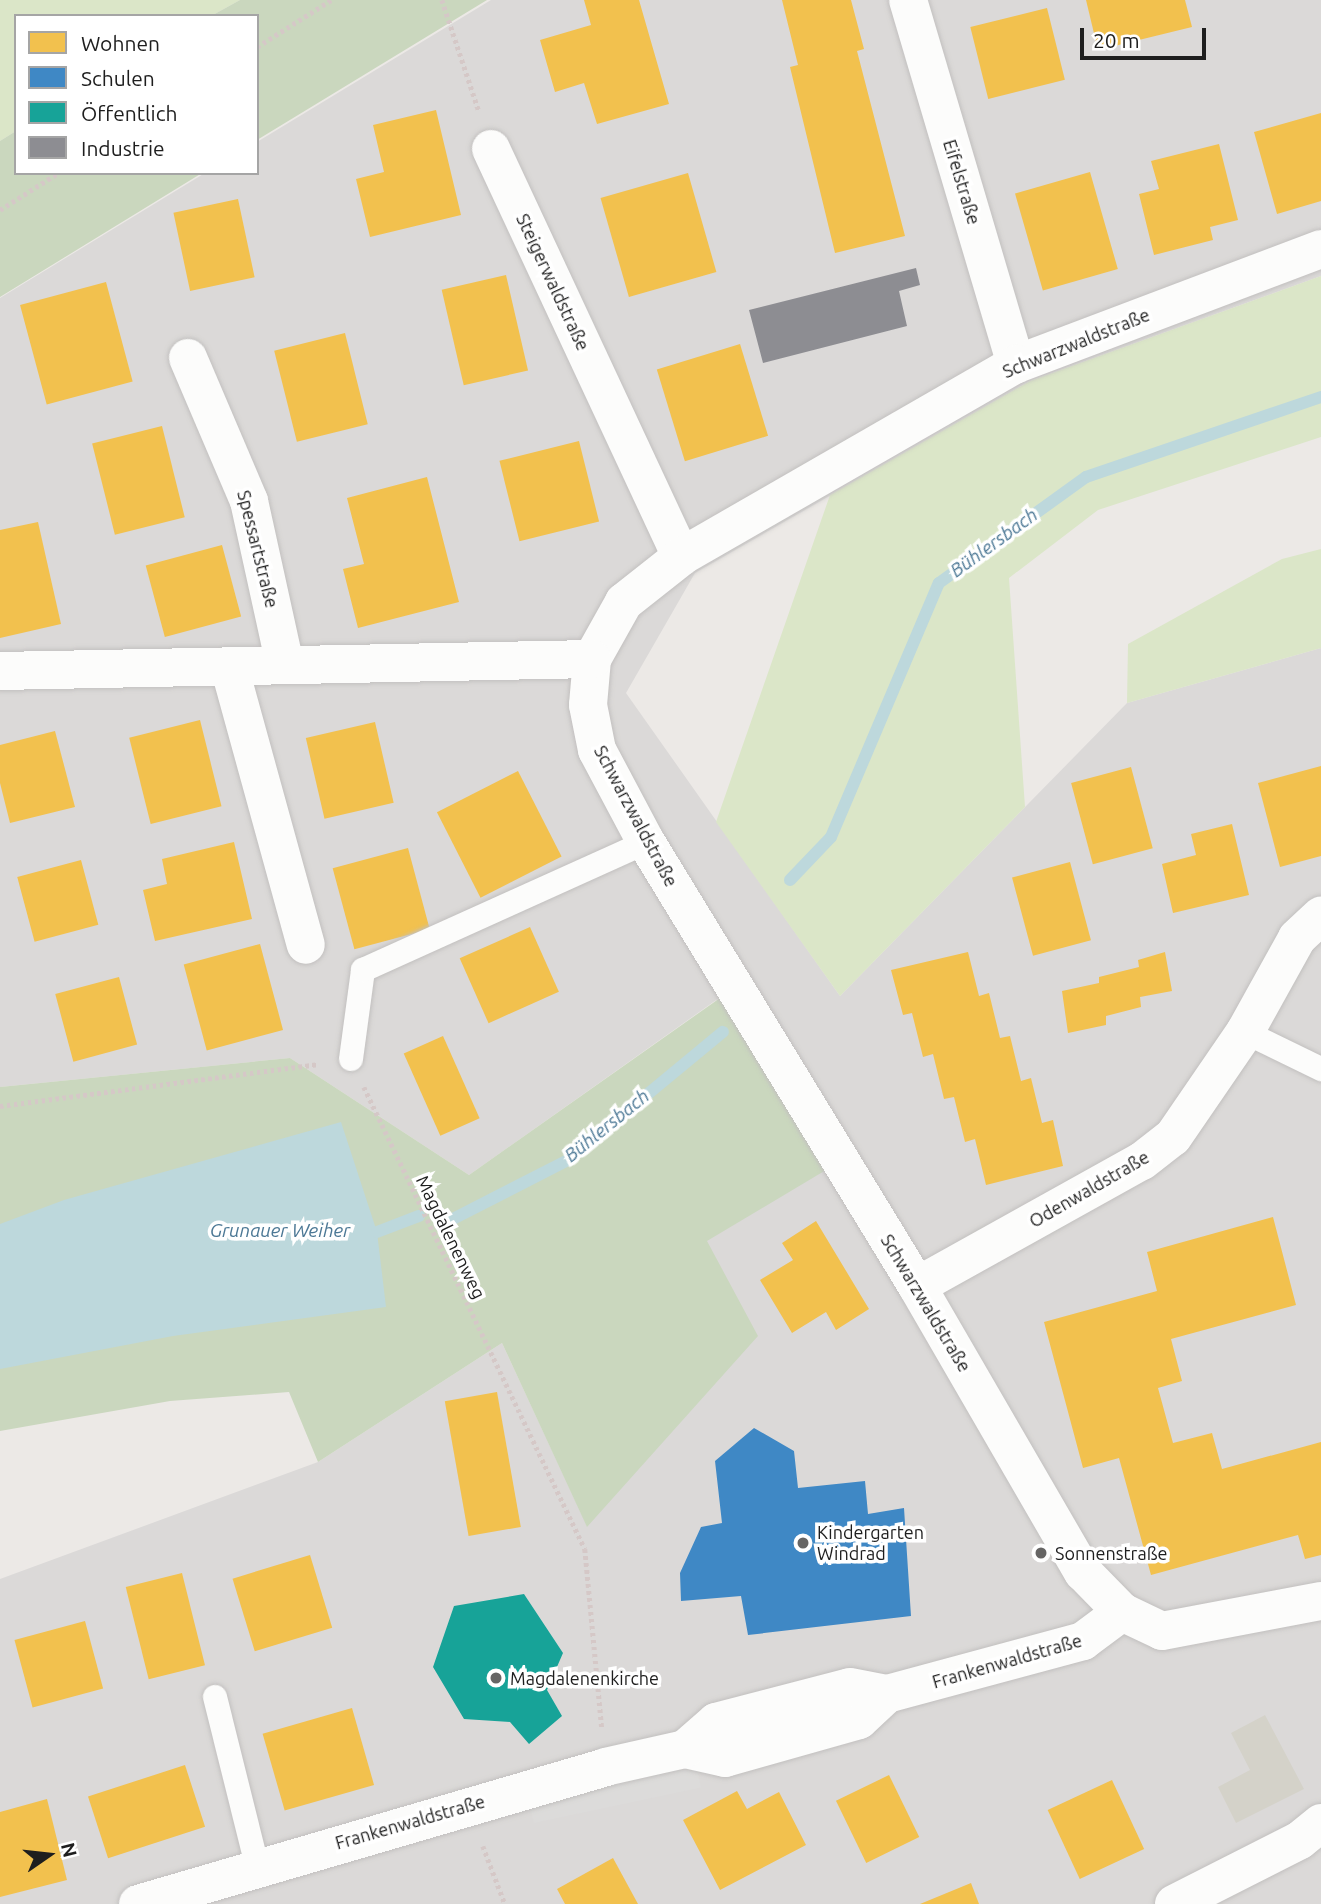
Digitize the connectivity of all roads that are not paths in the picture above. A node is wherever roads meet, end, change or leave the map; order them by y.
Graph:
1 (908, 0) edge
2 (491, 149) road end
3 (1321, 249) edge
4 (188, 358) dead end
5 (1016, 364) junction
6 (681, 557) junction
7 (592, 659) junction
8 (285, 665) junction
9 (229, 666) junction
10 (0, 671) edge
11 (646, 842) junction
12 (1321, 916) edge
13 (306, 945) dead end
14 (1245, 1032) junction
15 (351, 1059) road end
16 (1321, 1069) edge
17 (917, 1286) junction
18 (1321, 1601) edge
19 (1122, 1612) junction
20 (215, 1697) dead end
21 (1321, 1823) edge
22 (257, 1866) junction
23 (138, 1904) edge
24 (1174, 1904) edge

1 - 5 street, Eifelstraße
2 - 6 street, Steigerwaldstraße
3 - 5 street, Schwarzwaldstraße
4 - 8 street, Spessartstraße
5 - 6 street, Schwarzwaldstraße
6 - 7 street, Schwarzwaldstraße
7 - 8 street
7 - 11 street, Schwarzwaldstraße
8 - 9 street
9 - 10 street
9 - 13 street
11 - 15 lane
11 - 17 street, Schwarzwaldstraße
12 - 14 street, Odenwaldstraße
14 - 16 lane
14 - 17 street, Odenwaldstraße
17 - 19 street, Schwarzwaldstraße
18 - 19 street
19 - 22 street, Frankenwaldstraße
20 - 22 lane
21 - 24 street
22 - 23 street, Frankenwaldstraße

